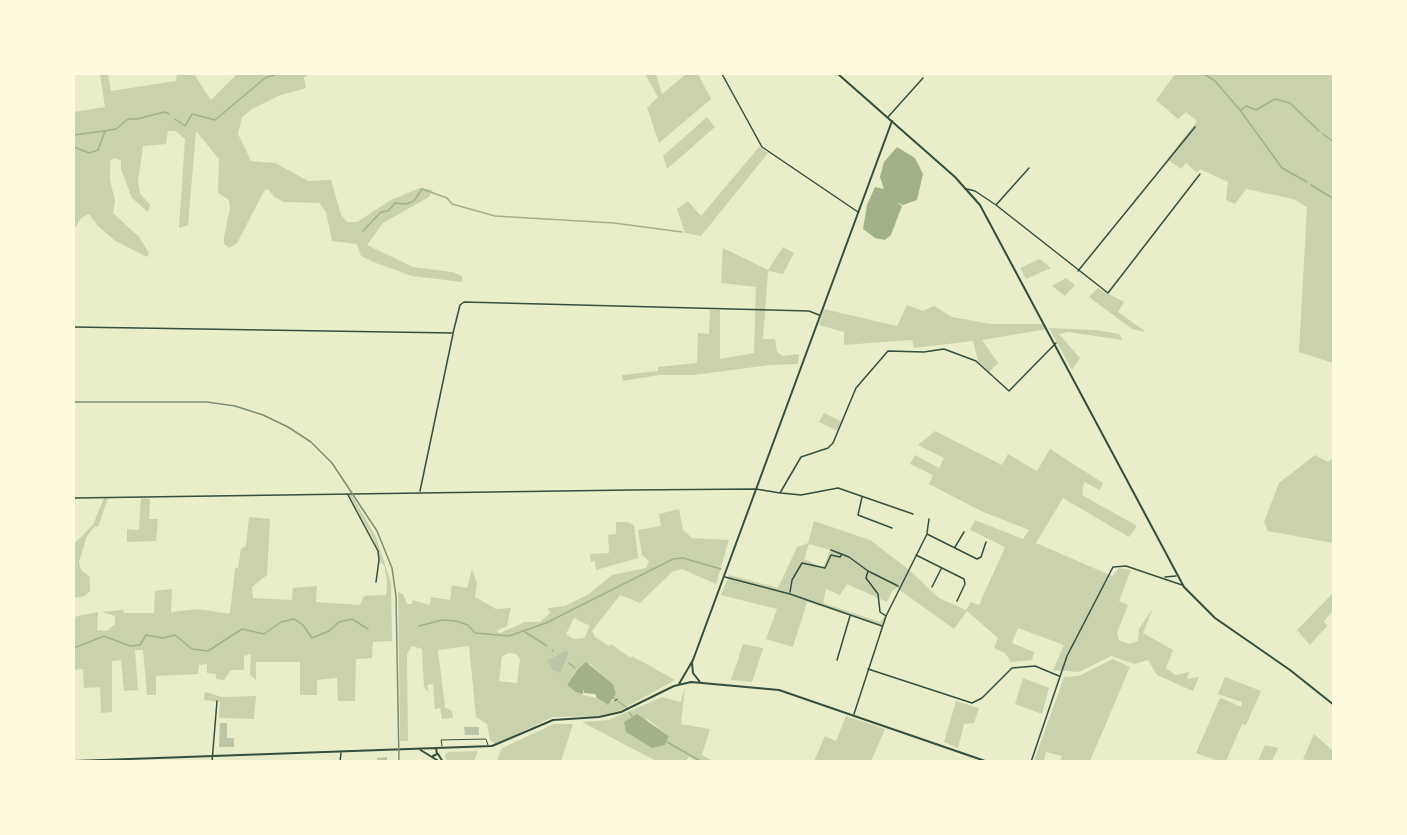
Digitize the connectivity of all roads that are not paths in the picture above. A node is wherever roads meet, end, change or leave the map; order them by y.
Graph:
1 (722, 74) edge
2 (838, 74) edge
3 (923, 78) dead end
4 (888, 118) junction
5 (892, 121) junction
6 (1195, 128) dead end
7 (1029, 168) dead end
8 (1200, 174) dead end
9 (966, 189) junction
10 (988, 200) junction
11 (979, 205) junction
12 (996, 205) junction
13 (858, 212) junction
14 (1078, 271) junction
15 (820, 315) junction
16 (74, 327) edge
17 (453, 333) junction
18 (1056, 343) junction
19 (756, 489) junction
20 (420, 492) junction
21 (780, 493) junction
22 (348, 494) junction
23 (862, 496) junction
24 (74, 498) edge
25 (913, 514) dead end
26 (930, 519) dead end
27 (892, 528) dead end
28 (964, 532) dead end
29 (927, 534) junction
30 (986, 542) dead end
31 (955, 548) junction
32 (831, 550) dead end
33 (842, 554) junction
34 (916, 555) junction
35 (942, 568) junction
36 (1172, 569) junction
37 (868, 571) junction
38 (1170, 575) junction
39 (724, 576) junction
40 (1176, 576) junction
41 (1164, 577) junction
42 (1172, 580) junction
43 (376, 582) dead end
44 (899, 586) junction
45 (932, 587) dead end
46 (1184, 587) junction
47 (789, 594) junction
48 (957, 601) dead end
49 (851, 615) junction
50 (886, 616) junction
51 (882, 626) junction
52 (693, 660) junction
53 (837, 660) dead end
54 (868, 669) junction
55 (687, 674) junction
56 (694, 674) junction
57 (1060, 677) junction
58 (689, 682) junction
59 (700, 682) junction
60 (679, 684) junction
61 (217, 701) dead end
62 (1334, 705) edge
63 (854, 715) junction
64 (489, 747) junction
65 (431, 748) junction
66 (442, 748) junction
67 (447, 748) junction
68 (419, 749) junction
69 (341, 752) junction
70 (437, 752) junction
71 (431, 755) junction
72 (213, 757) junction
73 (74, 761) edge
74 (101, 761) edge
75 (212, 762) edge
76 (340, 762) edge
77 (441, 762) edge
78 (988, 762) edge
79 (1031, 762) edge

1 - 13 street
2 - 4 street
3 - 4 street
4 - 5 street
5 - 9 street
5 - 13 street
6 - 14 street
7 - 12 street
8 - 14 street
9 - 10 street
9 - 11 street
10 - 11 street
10 - 12 street
11 - 18 street
12 - 14 street
13 - 15 street
15 - 17 street
15 - 19 street
16 - 17 street
17 - 20 street
18 - 21 street
18 - 36 street
19 - 20 street
19 - 21 street
19 - 39 street
20 - 22 street
21 - 23 street
22 - 24 street
22 - 43 street
23 - 25 street
23 - 27 street
26 - 29 street
28 - 31 street
29 - 31 street
29 - 34 street
30 - 31 street
32 - 33 street
33 - 37 street
33 - 47 street
34 - 35 street
34 - 44 street
35 - 45 street
35 - 48 street
36 - 38 street
36 - 40 street
37 - 44 street
37 - 50 street
38 - 40 street
38 - 41 street
39 - 47 street
39 - 52 street
40 - 42 street
40 - 46 street
41 - 42 street
41 - 57 street
42 - 46 street
44 - 50 street
46 - 62 street
47 - 49 street
49 - 51 street
49 - 53 street
50 - 51 street
51 - 54 street
52 - 55 street
52 - 56 street
54 - 57 street
54 - 63 street
55 - 56 street
55 - 58 street
55 - 60 street
56 - 58 street
56 - 59 street
57 - 79 street
58 - 59 street
58 - 60 street
59 - 63 street
60 - 64 street
61 - 72 street
63 - 78 street
64 - 66 lane
64 - 67 street
65 - 68 street
65 - 70 street
65 - 71 street
66 - 67 street
66 - 70 street
67 - 70 street
68 - 69 street
68 - 71 street
69 - 72 street
69 - 76 street
70 - 71 street
70 - 77 street
71 - 77 street
72 - 74 street
72 - 75 street
73 - 74 street

